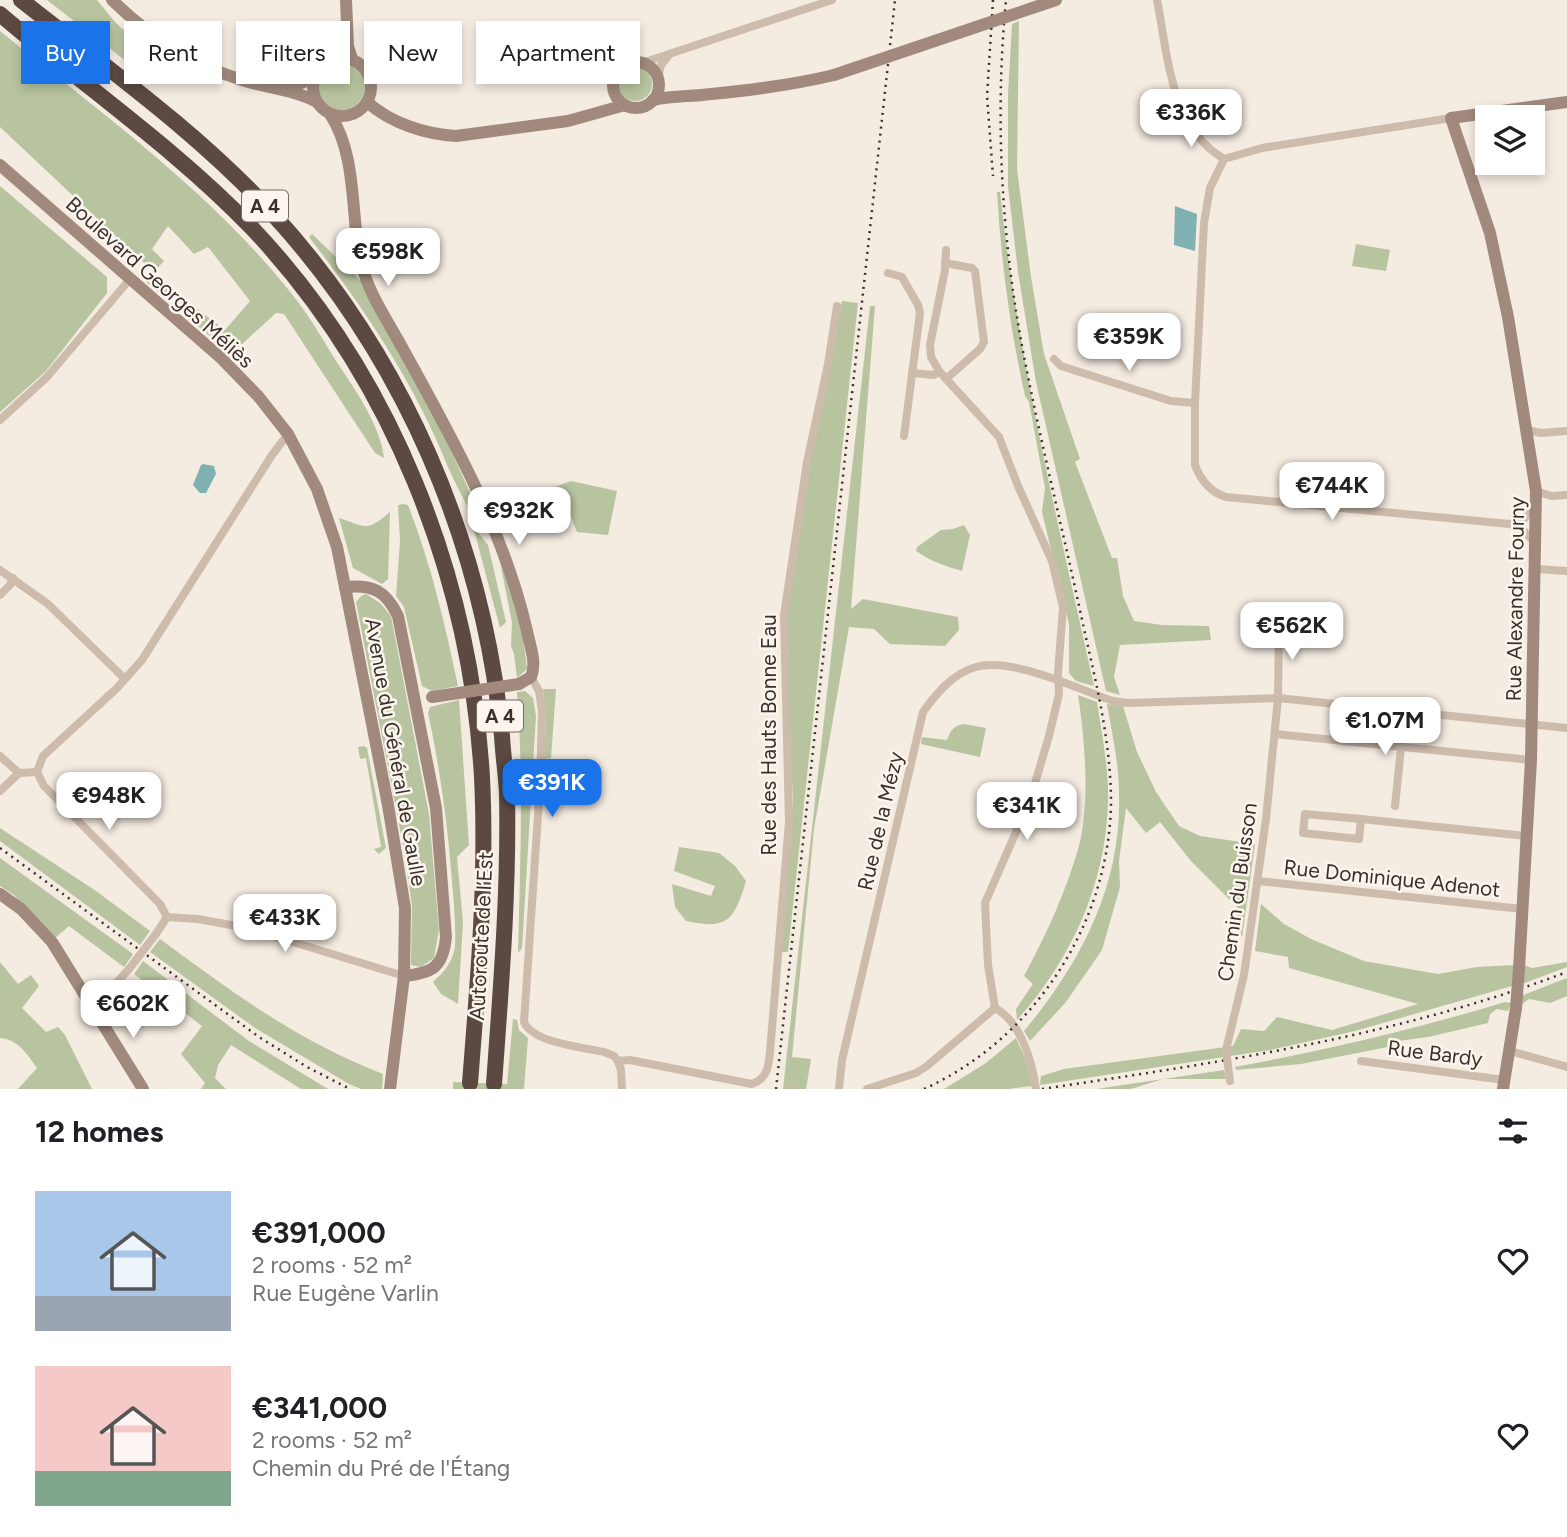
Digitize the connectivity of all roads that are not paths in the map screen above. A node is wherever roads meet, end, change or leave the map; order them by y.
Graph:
1 (21, 0) edge
2 (113, 0) edge
3 (338, 0) edge
4 (346, 0) edge
5 (832, 0) edge
6 (1056, 0) edge
7 (1157, 0) edge
8 (0, 13) edge
9 (339, 21) edge
10 (669, 55) junction
11 (352, 59) joint
12 (642, 63) junction
13 (659, 81) junction
14 (296, 84) edge
15 (313, 84) edge
16 (614, 86) junction
17 (274, 88) junction
18 (672, 95) junction
19 (653, 100) junction
20 (317, 102) junction
21 (368, 102) junction
22 (1567, 102) edge
23 (625, 105) junction
24 (599, 110) junction
25 (330, 114) junction
26 (352, 114) junction
27 (1451, 118) junction
28 (345, 145) junction
29 (1224, 159) junction
30 (0, 165) edge
31 (946, 250) dead end
32 (945, 263) junction
33 (888, 273) dead end
34 (130, 279) junction
35 (837, 306) dead end
36 (919, 317) junction
37 (935, 320) junction
38 (1054, 359) dead end
39 (939, 371) junction
40 (912, 373) junction
41 (946, 379) junction
42 (1195, 403) junction
43 (0, 420) edge
44 (1527, 430) junction
45 (1567, 431) edge
46 (288, 434) junction
47 (904, 436) dead end
48 (1536, 494) junction
49 (1567, 495) edge
50 (1510, 524) junction
51 (1536, 544) junction
52 (1536, 569) junction
53 (0, 570) edge
54 (1567, 571) edge
55 (13, 578) junction
56 (345, 587) junction
57 (0, 596) edge
58 (1279, 625) dead end
59 (531, 677) junction
60 (125, 679) junction
61 (1058, 681) junction
62 (413, 690) junction
63 (432, 697) junction
64 (1278, 698) junction
65 (1405, 710) junction
66 (419, 713) junction
67 (1532, 723) junction
68 (1567, 728) edge
69 (1275, 734) junction
70 (1401, 745) junction
71 (0, 756) edge
72 (1531, 760) junction
73 (37, 772) junction
74 (19, 773) junction
75 (0, 791) edge
76 (1395, 806) dead end
77 (1361, 819) junction
78 (1526, 836) junction
79 (1258, 881) junction
80 (0, 894) edge
81 (1522, 909) junction
82 (167, 918) junction
83 (404, 976) junction
84 (94, 1008) junction
85 (995, 1008) junction
86 (1510, 1051) junction
87 (618, 1061) junction
88 (1361, 1061) dead end
89 (1567, 1068) edge
90 (470, 1083) dead end
91 (494, 1084) dead end
92 (1230, 1085) edge
93 (1504, 1085) edge
94 (144, 1089) edge
95 (390, 1089) edge
96 (622, 1089) edge
97 (839, 1089) edge
98 (867, 1089) edge
99 (1036, 1089) edge

1 - 91 highway, Autoroute de l’Est / A 4
2 - 17 main road
3 - 9 main road
4 - 11 main road
5 - 10 street
6 - 18 main road, bridge
7 - 29 street
8 - 90 highway, Autoroute de l’Est / A 4
10 - 12 street
10 - 13 street
11 - 21 main road
12 - 13 main road
12 - 16 main road
13 - 18 main road
13 - 19 main road
14 - 17 main road
15 - 20 main road
16 - 23 main road
16 - 24 main road
17 - 20 main road
18 - 19 main road
19 - 23 main road
20 - 25 main road
21 - 24 main road
21 - 26 main road
22 - 27 main road
23 - 24 main road
25 - 26 main road
25 - 28 main road
26 - 28 main road
27 - 29 street
27 - 44 main road, Rue Alexandre Fourny
28 - 59 main road
29 - 42 street
30 - 34 main road, Boulevard Georges Méliès
31 - 32 street
32 - 37 street
32 - 41 street
33 - 36 street
34 - 43 street
34 - 46 main road, Boulevard Georges Méliès
35 - 87 street, Rue des Hauts Bonne Eau
36 - 37 street
36 - 40 street
37 - 39 street
38 - 42 street
39 - 40 street
39 - 41 street
40 - 47 street
41 - 61 street
42 - 50 street
44 - 45 street
44 - 48 main road, Rue Alexandre Fourny
46 - 56 main road, Avenue du Général de Gaulle
46 - 60 street
48 - 49 street
48 - 50 street
48 - 51 main road, Rue Alexandre Fourny
50 - 51 street
51 - 52 main road, Rue Alexandre Fourny
52 - 54 street
52 - 67 main road, Rue Alexandre Fourny
53 - 55 street
55 - 57 street
55 - 60 street
56 - 62 main road
56 - 83 main road, Avenue du Général de Gaulle
58 - 64 street, Chemin du Buisson
59 - 63 main road, bridge
59 - 87 street
60 - 73 street
61 - 64 street, Rue de la Mézy
61 - 85 street
61 - 97 street, Rue de la Mézy
62 - 63 main road
62 - 66 main road
63 - 66 main road
64 - 65 street, Rue de la Mézy
64 - 69 street, Chemin du Buisson
65 - 67 street, Rue de la Mézy
65 - 70 street
66 - 83 main road
67 - 68 street, Rue de la Mézy
67 - 72 main road, Rue Alexandre Fourny
69 - 70 street
69 - 79 street, Chemin du Buisson
70 - 72 street
70 - 76 street
71 - 74 street
72 - 78 main road, Rue Alexandre Fourny
73 - 74 street
73 - 82 street
74 - 75 street
77 - 77 street
77 - 78 street
78 - 81 main road, Rue Alexandre Fourny
79 - 81 street, Rue Dominique Adenot
79 - 92 street, Chemin du Buisson, bridge
80 - 84 main road
81 - 86 main road, Rue Alexandre Fourny, bridge
82 - 83 street
82 - 84 street, bridge
83 - 95 main road, Avenue du Général de Gaulle
84 - 94 main road
85 - 98 street
85 - 99 street
86 - 89 street
86 - 93 main road, Rue Alexandre Fourny
87 - 96 street
88 - 93 street, Rue Bardy

